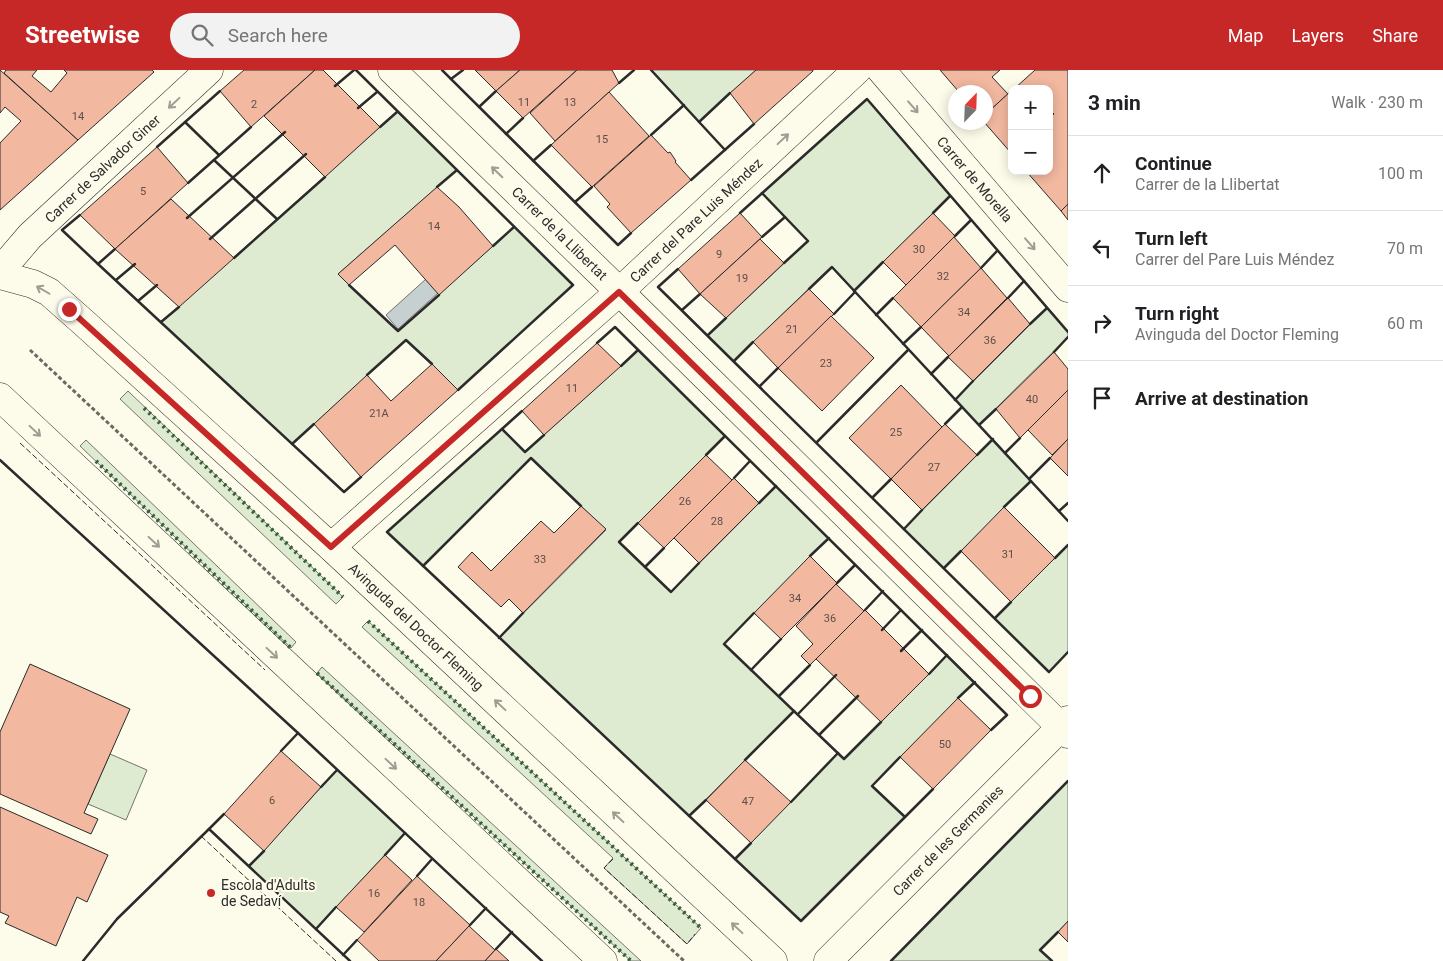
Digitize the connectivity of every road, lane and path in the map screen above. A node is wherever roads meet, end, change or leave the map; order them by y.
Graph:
1 (392, 70) edge
2 (857, 70) edge
3 (881, 70) edge
4 (196, 74) edge
5 (0, 273) edge
6 (1068, 288) edge
7 (619, 292) junction
8 (30, 350) dead end
9 (0, 397) edge
10 (331, 547) junction
11 (1066, 727) edge
12 (603, 961) edge
13 (684, 961) edge
14 (772, 961) edge
15 (828, 961) edge

7 -> 1 street, Carrer de la Llibertat
7 -> 2 street, Carrer del Pare Luis Méndez
3 -> 6 street, Carrer de Morella
4 -> 5 street, Carrer de Salvador Giner
10 -> 5 street, Avinguda del Doctor Fleming
7 - 10 street, Carrer del Pare Luis Méndez
7 - 11 street, Carrer de la Llibertat
8 - 13 path
9 -> 12 street
14 -> 10 street, Avinguda del Doctor Fleming
11 - 15 street, Carrer de les Germanies

